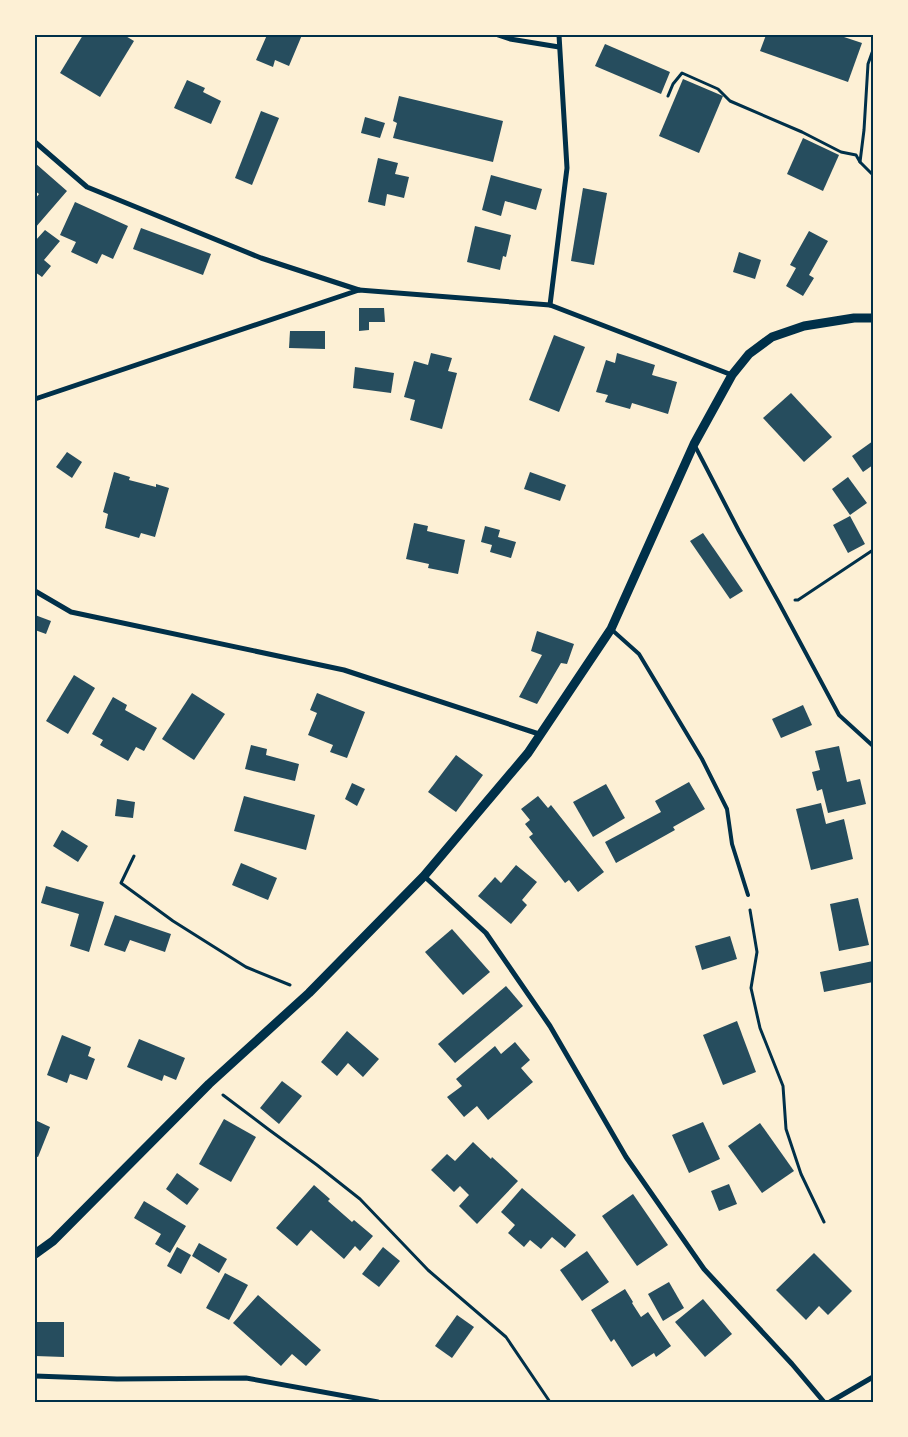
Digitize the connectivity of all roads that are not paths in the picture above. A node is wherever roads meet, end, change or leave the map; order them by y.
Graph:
1 (498, 35) edge
2 (559, 35) edge
3 (560, 47) junction
4 (35, 142) edge
5 (359, 290) junction
6 (550, 305) junction
7 (873, 318) edge
8 (732, 375) junction
9 (35, 399) edge
10 (694, 444) junction
11 (35, 591) edge
12 (611, 629) junction
13 (539, 734) junction
14 (873, 746) edge
15 (424, 876) junction
16 (748, 895) road end
17 (35, 1254) edge
18 (35, 1376) edge
19 (873, 1377) edge
20 (378, 1402) edge
21 (824, 1402) edge
22 (830, 1402) edge

1 - 3 street
2 - 3 street
3 - 6 street
4 - 5 street
5 - 6 street
5 - 9 street
6 - 8 street
7 - 8 street
8 - 10 street
10 - 12 street
10 - 14 lane
11 - 13 street
12 - 13 street
12 - 16 lane
13 - 15 street
15 - 17 street
15 - 21 street
18 - 20 street
19 - 22 street

